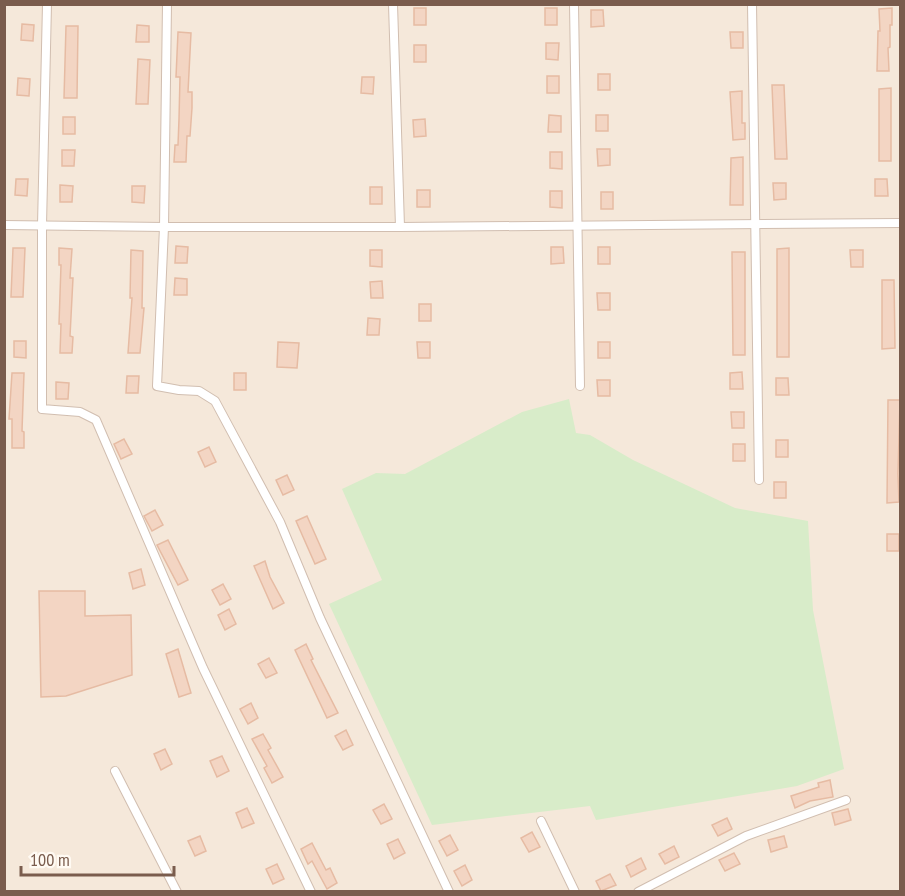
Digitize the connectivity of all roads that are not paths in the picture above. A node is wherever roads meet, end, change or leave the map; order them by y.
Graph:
1 (47, 4) edge
2 (167, 4) edge
3 (393, 4) edge
4 (574, 4) edge
5 (752, 4) edge
6 (900, 223) edge
7 (754, 224) junction
8 (4, 225) edge
9 (42, 225) junction
10 (579, 225) junction
11 (164, 227) junction
12 (400, 227) junction
13 (580, 386) dead end
14 (759, 480) dead end
15 (116, 771) dead end
16 (846, 800) dead end
17 (541, 821) dead end
18 (177, 891) edge
19 (311, 891) edge
20 (448, 891) edge
21 (575, 891) edge
22 (638, 891) edge

1 - 9 street
2 - 11 street
3 - 12 street
4 - 10 street
5 - 7 street
6 - 7 street
7 - 10 street
7 - 14 street
8 - 9 street
9 - 11 street
9 - 19 street
10 - 12 street
10 - 13 street
11 - 12 street
11 - 20 street
15 - 18 street
16 - 22 street
17 - 21 street

